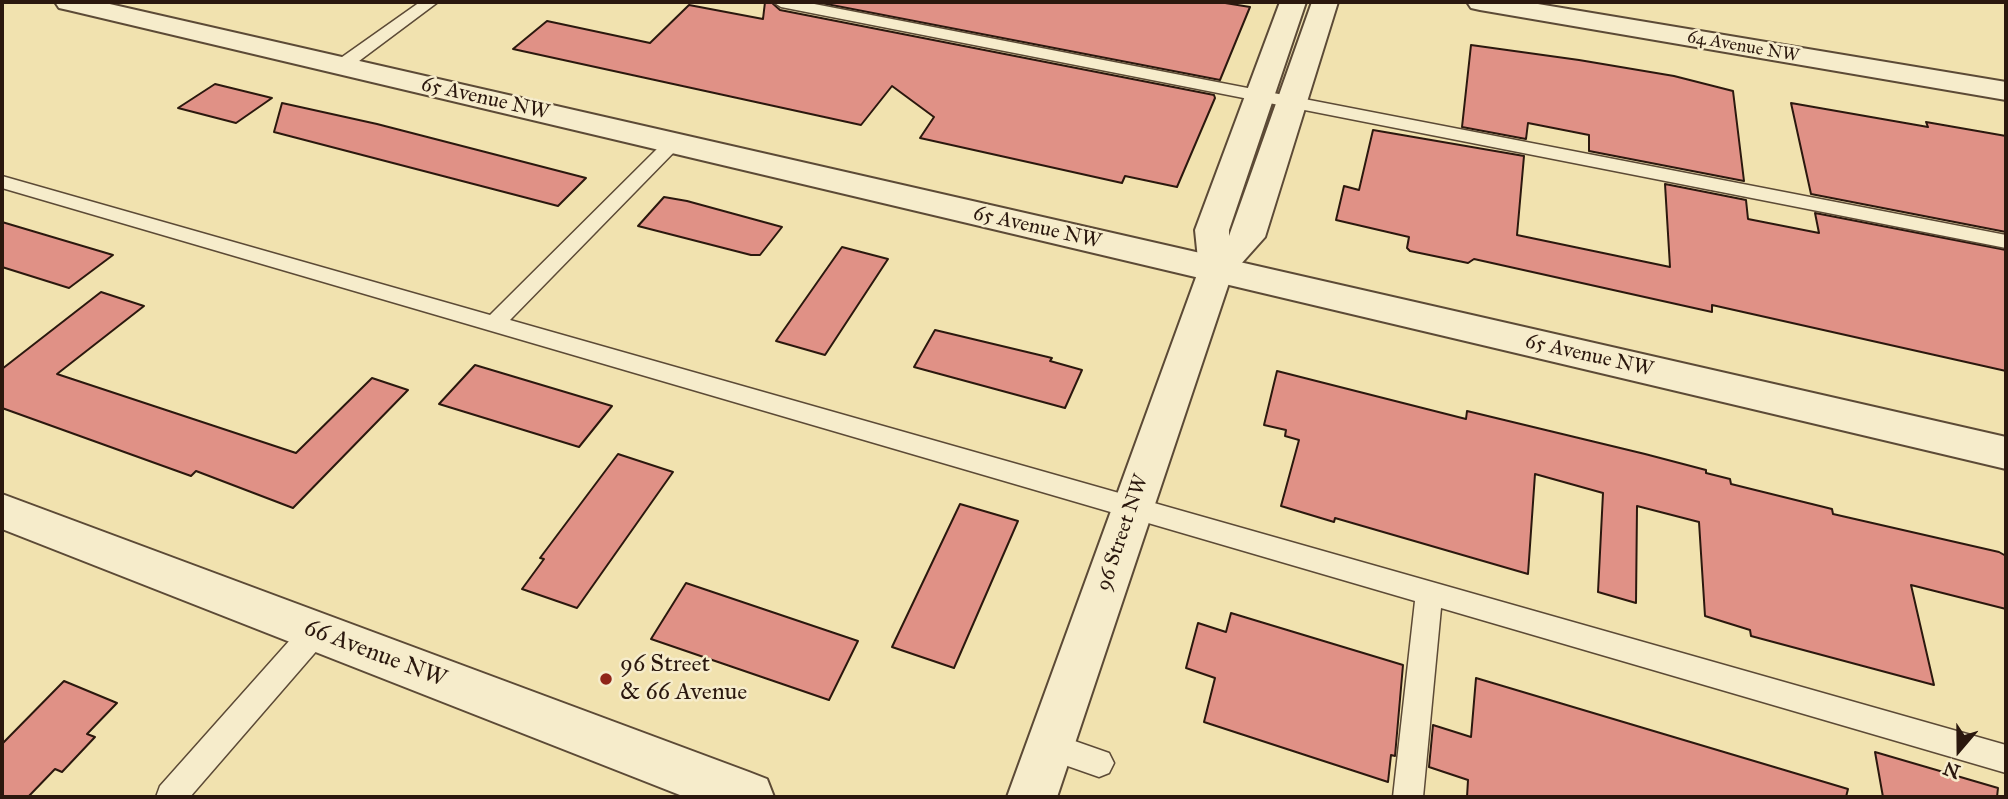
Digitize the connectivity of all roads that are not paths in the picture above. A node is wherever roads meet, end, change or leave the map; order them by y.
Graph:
1 (68, 2) edge
2 (429, 2) edge
3 (780, 2) edge
4 (1293, 2) edge
5 (1325, 2) edge
6 (1480, 2) edge
7 (341, 66) junction
8 (2006, 91) edge
9 (1259, 96) junction
10 (1293, 103) junction
11 (673, 143) junction
12 (2, 182) edge
13 (2006, 242) edge
14 (1216, 269) junction
15 (495, 322) junction
16 (2006, 453) edge
17 (1131, 508) junction
18 (2, 511) edge
19 (1429, 593) junction
20 (316, 631) junction
21 (1049, 746) junction
22 (2006, 759) edge
23 (1099, 763) dead end
24 (171, 797) edge
25 (749, 797) edge
26 (1032, 797) edge
27 (1408, 797) edge

1 - 7 street, 65 Avenue NW
2 - 7 lane
3 - 9 lane
4 - 9 street, 96 Street NW
5 - 10 street, 96 Street NW
6 - 8 street, 64 Avenue NW
7 - 11 street, 65 Avenue NW
9 - 10 lane
9 - 14 street, 96 Street NW
10 - 13 lane
10 - 14 street, 96 Street NW
11 - 14 street, 65 Avenue NW
11 - 15 lane
12 - 15 lane
14 - 16 street, 65 Avenue NW
14 - 17 street, 96 Street NW
15 - 17 lane
17 - 19 lane
17 - 21 street, 96 Street NW
18 - 20 street, 66 Avenue NW
19 - 22 lane
19 - 27 lane
20 - 24 lane
20 - 25 street, 66 Avenue NW
21 - 23 lane
21 - 26 street, 96 Street NW

